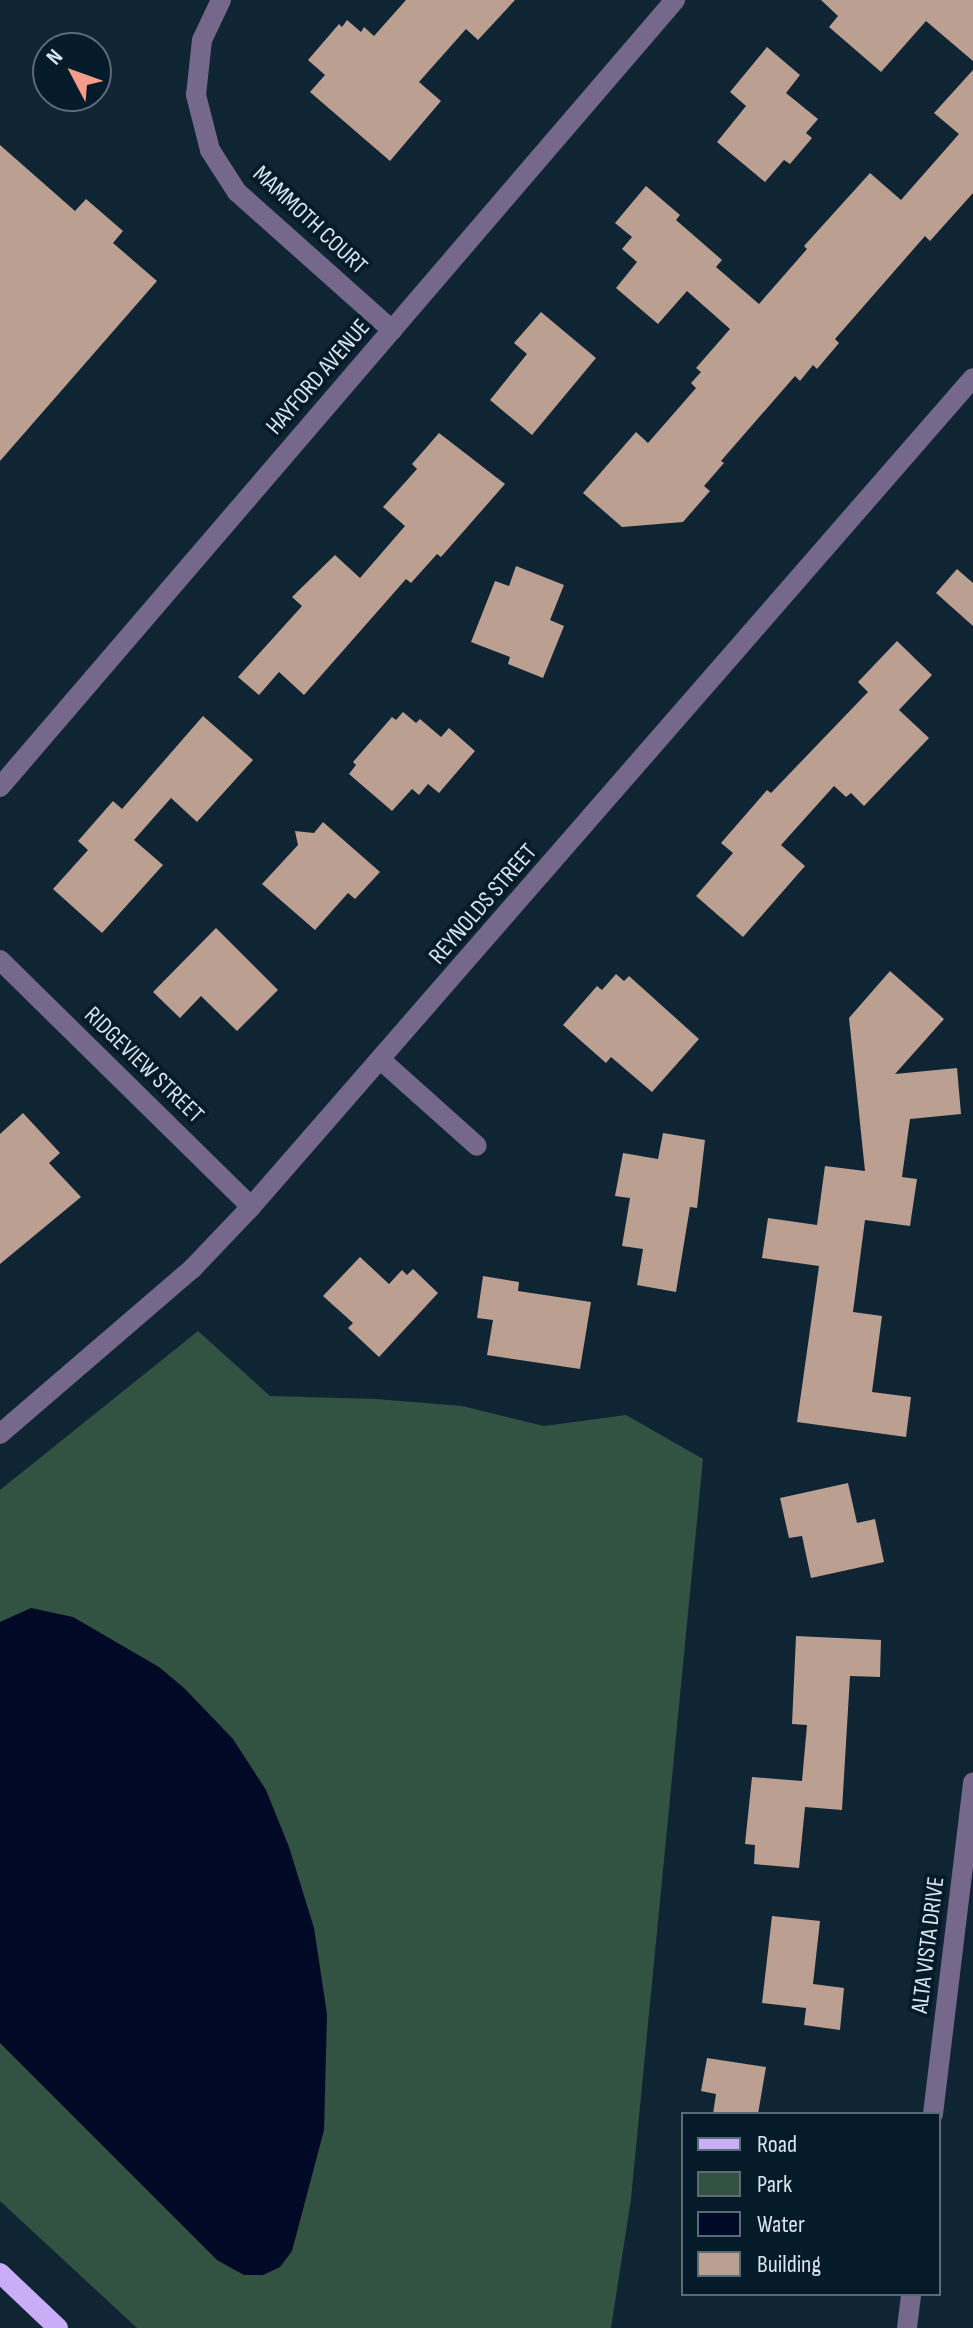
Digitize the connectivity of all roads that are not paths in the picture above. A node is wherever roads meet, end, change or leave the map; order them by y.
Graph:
1 (221, 0) edge
2 (675, 0) edge
3 (392, 330) junction
4 (973, 378) edge
5 (0, 787) edge
6 (0, 960) edge
7 (382, 1061) junction
8 (477, 1146) dead end
9 (251, 1207) junction
10 (0, 1434) edge
11 (973, 1782) edge
12 (966, 1904) edge
13 (933, 2112) edge
14 (0, 2273) edge
15 (911, 2296) edge
16 (58, 2328) edge
17 (907, 2328) edge

1 - 3 street, MAMMOTH COURT
2 - 3 street, HAYFORD AVENUE
3 - 5 street, HAYFORD AVENUE
4 - 7 street, REYNOLDS STREET
6 - 9 street, RIDGEVIEW STREET
7 - 8 street
7 - 9 street, REYNOLDS STREET
9 - 10 street, REYNOLDS STREET
11 - 12 street, ALTA VISTA DRIVE
12 - 13 street, ALTA VISTA DRIVE
14 - 16 main road
15 - 17 street

